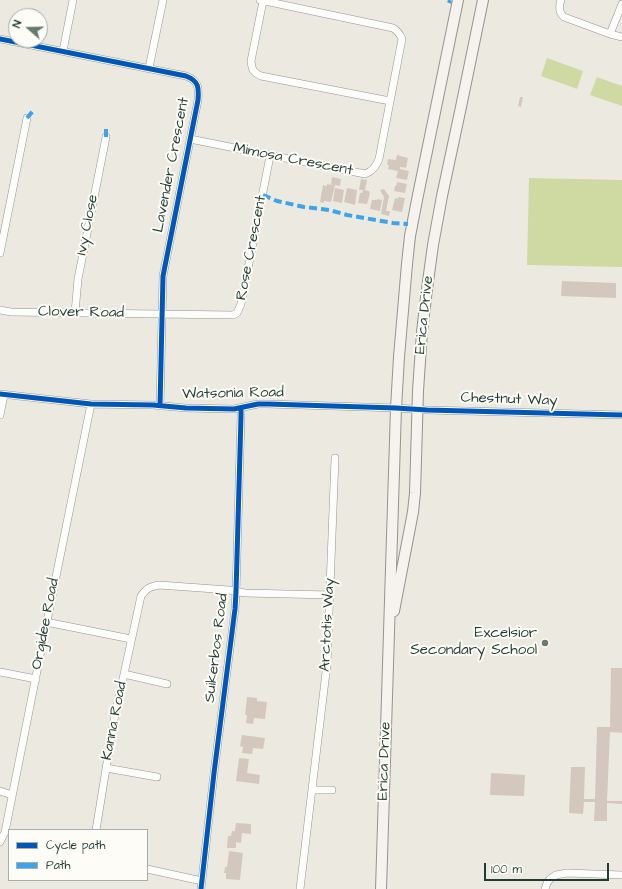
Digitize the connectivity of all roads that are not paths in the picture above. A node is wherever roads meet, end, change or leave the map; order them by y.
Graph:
1 (73, 0) edge
2 (163, 0) edge
3 (261, 0) edge
4 (458, 0) edge
5 (483, 0) edge
6 (561, 0) edge
7 (622, 4) edge
8 (610, 34) junction
9 (622, 37) edge
10 (0, 39) edge
11 (62, 51) junction
12 (149, 68) junction
13 (390, 101) junction
14 (27, 118) dead end
15 (106, 137) dead end
16 (190, 139) junction
17 (270, 156) junction
18 (0, 253) edge
19 (0, 310) edge
20 (75, 313) junction
21 (162, 314) junction
22 (2, 395) edge
23 (91, 404) junction
24 (160, 406) junction
25 (240, 408) junction
26 (396, 408) junction
27 (418, 409) junction
28 (0, 415) edge
29 (622, 415) edge
30 (335, 458) dead end
31 (236, 592) junction
32 (330, 595) junction
33 (46, 622) junction
34 (389, 633) junction
35 (131, 639) junction
36 (0, 672) edge
37 (124, 674) junction
38 (36, 679) junction
39 (168, 684) dead end
40 (106, 768) junction
41 (157, 777) dead end
42 (312, 790) junction
43 (332, 790) dead end
44 (0, 791) edge
45 (12, 795) junction
46 (96, 829) edge
47 (0, 842) edge
48 (148, 869) edge
49 (622, 875) edge
50 (202, 881) junction
51 (201, 889) edge
52 (300, 889) edge
53 (381, 889) edge
54 (545, 889) edge

1 - 11 street
2 - 12 street
3 - 13 street, Mimosa Crescent
3 - 13 street
4 - 26 main road, Erica Drive
5 - 27 main road, Erica Drive
6 - 8 street
7 - 8 street
8 - 9 street
10 - 11 street, Lavender Crescent
11 - 12 street, Lavender Crescent
12 - 16 street, Lavender Crescent
13 - 17 street, Mimosa Crescent
14 - 18 street
15 - 20 street, Ivy Close
16 - 17 street, Mimosa Crescent
16 - 21 street, Lavender Crescent
17 - 21 street, Rose Crescent
19 - 20 street, Clover Road
20 - 21 street, Clover Road
21 - 24 street, Lavender Crescent
22 - 23 street, Watsonia Road
22 - 28 street
23 - 24 street, Watsonia Road
23 - 33 street, Orgidee Road
24 - 25 street, Watsonia Road
25 - 26 street, Watsonia Road
25 - 31 street, Suikerbos Road
26 - 27 street, Chestnut Way
26 - 34 main road, Erica Drive
27 - 29 street, Chestnut Way
27 - 34 main road, Erica Drive
30 - 32 street, Arctotis Way
31 - 32 street, Kanna Road
31 - 35 street, Kanna Road
31 - 50 street, Suikerbos Road
32 - 42 street, Arctotis Way
33 - 35 street
33 - 38 street, Orgidee Road
34 - 53 main road, Erica Drive
35 - 37 street, Kanna Road
36 - 38 street
37 - 39 street, Kanna Road
37 - 40 street, Kanna Road
38 - 45 street, Orgidee Road
40 - 41 street, Kanna Road
40 - 46 street, Kanna Road
42 - 43 street
42 - 52 street, Arctotis Way
44 - 45 street
45 - 47 street, Orgidee Road
48 - 50 street
49 - 54 street
50 - 51 street, Suikerbos Road

